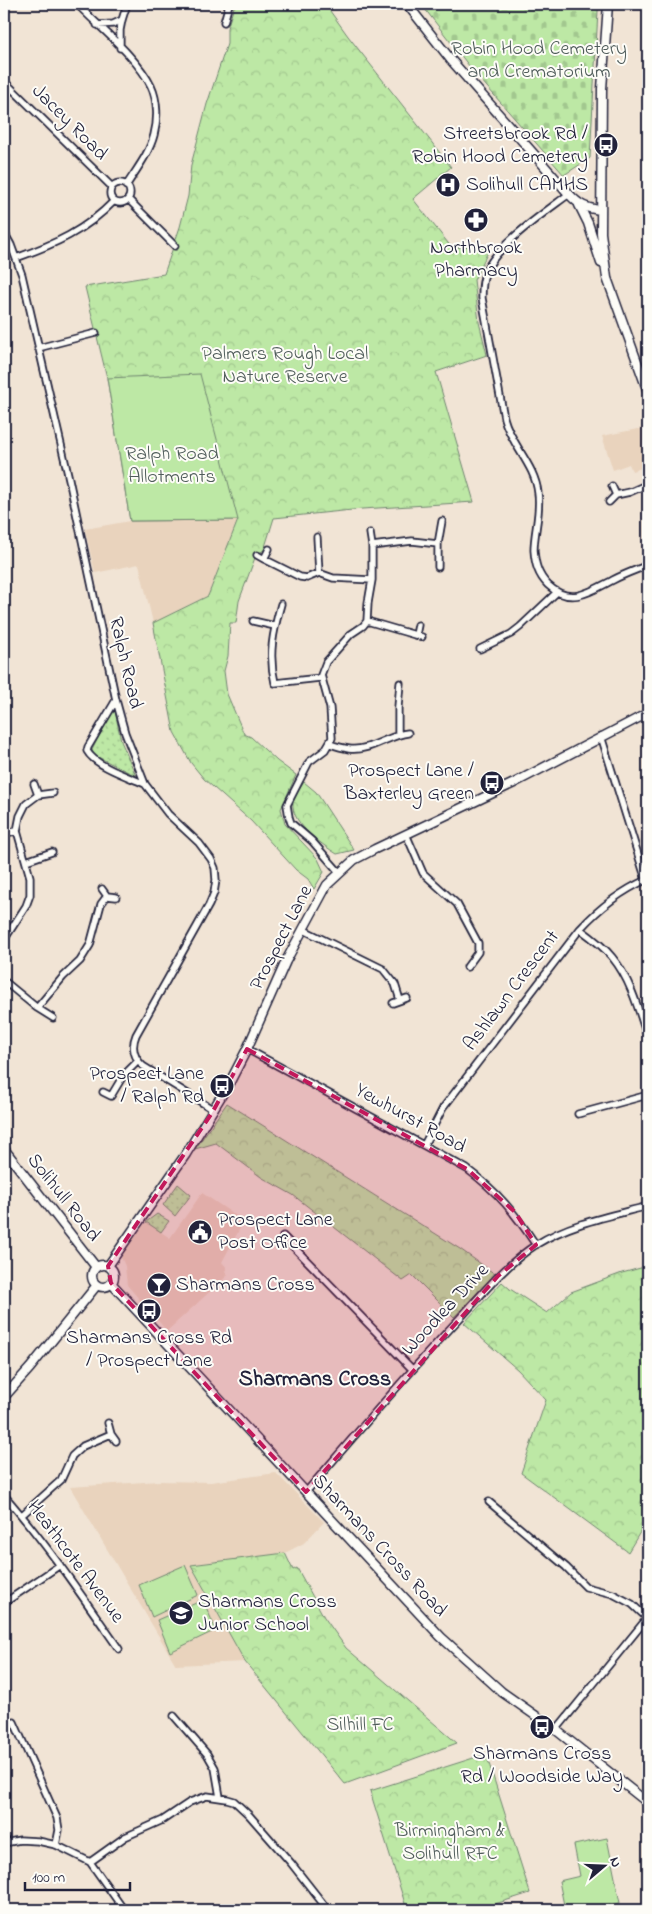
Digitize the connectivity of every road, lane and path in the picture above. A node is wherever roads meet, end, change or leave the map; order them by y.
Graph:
1 (77, 4) edge
2 (127, 4) edge
3 (229, 4) edge
4 (408, 4) edge
5 (608, 4) edge
6 (122, 20) junction
7 (224, 22) dead end
8 (97, 25) junction
9 (120, 48) junction
10 (4, 81) edge
11 (126, 186) junction
12 (112, 187) junction
13 (569, 194) junction
14 (128, 199) junction
15 (114, 201) junction
16 (579, 205) junction
17 (600, 210) junction
18 (4, 232) edge
19 (175, 246) dead end
20 (16, 258) junction
21 (607, 278) junction
22 (96, 333) dead end
23 (38, 348) junction
24 (648, 392) edge
25 (648, 484) edge
26 (612, 486) dead end
27 (616, 495) junction
28 (609, 502) dead end
29 (442, 521) dead end
30 (370, 534) dead end
31 (317, 537) dead end
32 (438, 544) junction
33 (372, 546) junction
34 (268, 549) dead end
35 (257, 556) dead end
36 (264, 558) junction
37 (648, 565) edge
38 (438, 567) dead end
39 (319, 574) junction
40 (372, 580) junction
41 (556, 593) junction
42 (282, 604) dead end
43 (253, 621) dead end
44 (367, 621) junction
45 (418, 625) dead end
46 (275, 626) junction
47 (416, 635) junction
48 (422, 637) dead end
49 (480, 649) dead end
50 (320, 678) junction
51 (400, 683) dead end
52 (116, 700) junction
53 (648, 713) edge
54 (408, 733) dead end
55 (398, 734) junction
56 (601, 736) junction
57 (330, 744) junction
58 (34, 784) dead end
59 (145, 784) junction
60 (53, 793) dead end
61 (38, 795) junction
62 (17, 831) junction
63 (4, 832) edge
64 (406, 834) junction
65 (52, 852) dead end
66 (26, 862) junction
67 (339, 872) junction
68 (647, 879) edge
69 (102, 889) dead end
70 (107, 896) junction
71 (116, 897) dead end
72 (4, 926) edge
73 (580, 928) junction
74 (304, 930) junction
75 (10, 932) junction
76 (4, 940) edge
77 (466, 967) dead end
78 (4, 981) edge
79 (393, 1003) dead end
80 (37, 1008) junction
81 (53, 1018) dead end
82 (648, 1039) edge
83 (247, 1049) junction
84 (138, 1061) junction
85 (103, 1092) dead end
86 (648, 1095) edge
87 (214, 1110) junction
88 (578, 1114) dead end
89 (424, 1145) junction
90 (4, 1149) edge
91 (648, 1206) edge
92 (283, 1236) dead end
93 (536, 1244) junction
94 (108, 1266) junction
95 (96, 1267) junction
96 (111, 1283) junction
97 (97, 1285) junction
98 (412, 1369) junction
99 (4, 1397) edge
100 (108, 1423) dead end
101 (111, 1434) junction
102 (116, 1441) dead end
103 (306, 1492) junction
104 (4, 1495) edge
105 (489, 1502) dead end
106 (22, 1516) junction
107 (60, 1566) junction
108 (4, 1603) edge
109 (648, 1618) edge
110 (118, 1649) dead end
111 (174, 1716) dead end
112 (14, 1722) dead end
113 (556, 1730) junction
114 (220, 1797) junction
115 (648, 1802) edge
116 (4, 1842) edge
117 (56, 1845) junction
118 (90, 1862) junction
119 (124, 1910) edge
120 (328, 1910) edge

1 - 8 street
2 - 6 street
3 - 7 street
4 - 13 street
5 - 17 street
6 - 8 street
6 - 9 street
8 - 9 street
9 - 11 street
10 - 12 street, Jacey Road
11 - 12 street
11 - 14 street
12 - 15 street
13 - 16 street
13 - 41 street
14 - 15 street
14 - 19 street
15 - 20 street
16 - 17 street
16 - 21 street
17 - 21 street
18 - 20 street, Ralph Road
20 - 23 street, Ralph Road
21 - 24 street
22 - 23 street
23 - 52 street, Ralph Road
25 - 27 street
26 - 27 street
27 - 28 street
29 - 32 street
30 - 33 street
31 - 39 street
32 - 33 street
32 - 38 street
33 - 40 street
34 - 36 street
35 - 36 street
36 - 39 street
37 - 41 street
39 - 40 street
40 - 44 street
41 - 49 street
42 - 46 street
43 - 46 street
44 - 47 street
44 - 50 street
45 - 47 street
46 - 50 street
47 - 48 street
50 - 57 street
51 - 55 street
52 - 59 street, Ralph Road
52 - 59 street
53 - 56 street, Prospect Lane
54 - 55 street
55 - 57 street
56 - 64 street, Prospect Lane
56 - 68 street
57 - 67 street
58 - 61 street
59 - 84 street, Ralph Road
60 - 61 street
61 - 62 street
62 - 63 street
62 - 66 street
64 - 67 street, Prospect Lane
64 - 77 street
65 - 66 street
66 - 75 street
67 - 74 street, Prospect Lane
68 - 73 street, Ashlawn Crescent
69 - 70 street
70 - 71 street
70 - 80 street
72 - 75 street
73 - 82 street
73 - 89 street, Ashlawn Crescent
74 - 79 street
74 - 83 street, Prospect Lane
75 - 76 street
78 - 80 street
80 - 81 street
83 - 87 street, Prospect Lane
83 - 89 street, Yewhurst Road
84 - 85 street
84 - 87 street
86 - 88 street
87 - 94 street, Prospect Lane
89 - 93 street, Yewhurst Road
90 - 95 street, Solihull Road
91 - 93 street, Woodlea Drive
92 - 98 street
93 - 98 street, Woodlea Drive
94 - 95 street
94 - 96 street
95 - 97 street
96 - 97 street
96 - 103 street, Sharmans Cross Road
97 - 99 street
98 - 103 street, Woodlea Drive
100 - 101 street
101 - 102 street
101 - 106 street
103 - 113 street, Sharmans Cross Road
104 - 106 street, Heathcote Avenue
105 - 109 street
106 - 107 street, Heathcote Avenue
107 - 108 street
107 - 110 street, Heathcote Avenue
109 - 113 street
111 - 114 street
112 - 117 street
113 - 115 street, Sharmans Cross Road
114 - 118 street
114 - 120 street
116 - 117 street
117 - 118 street
118 - 119 street

